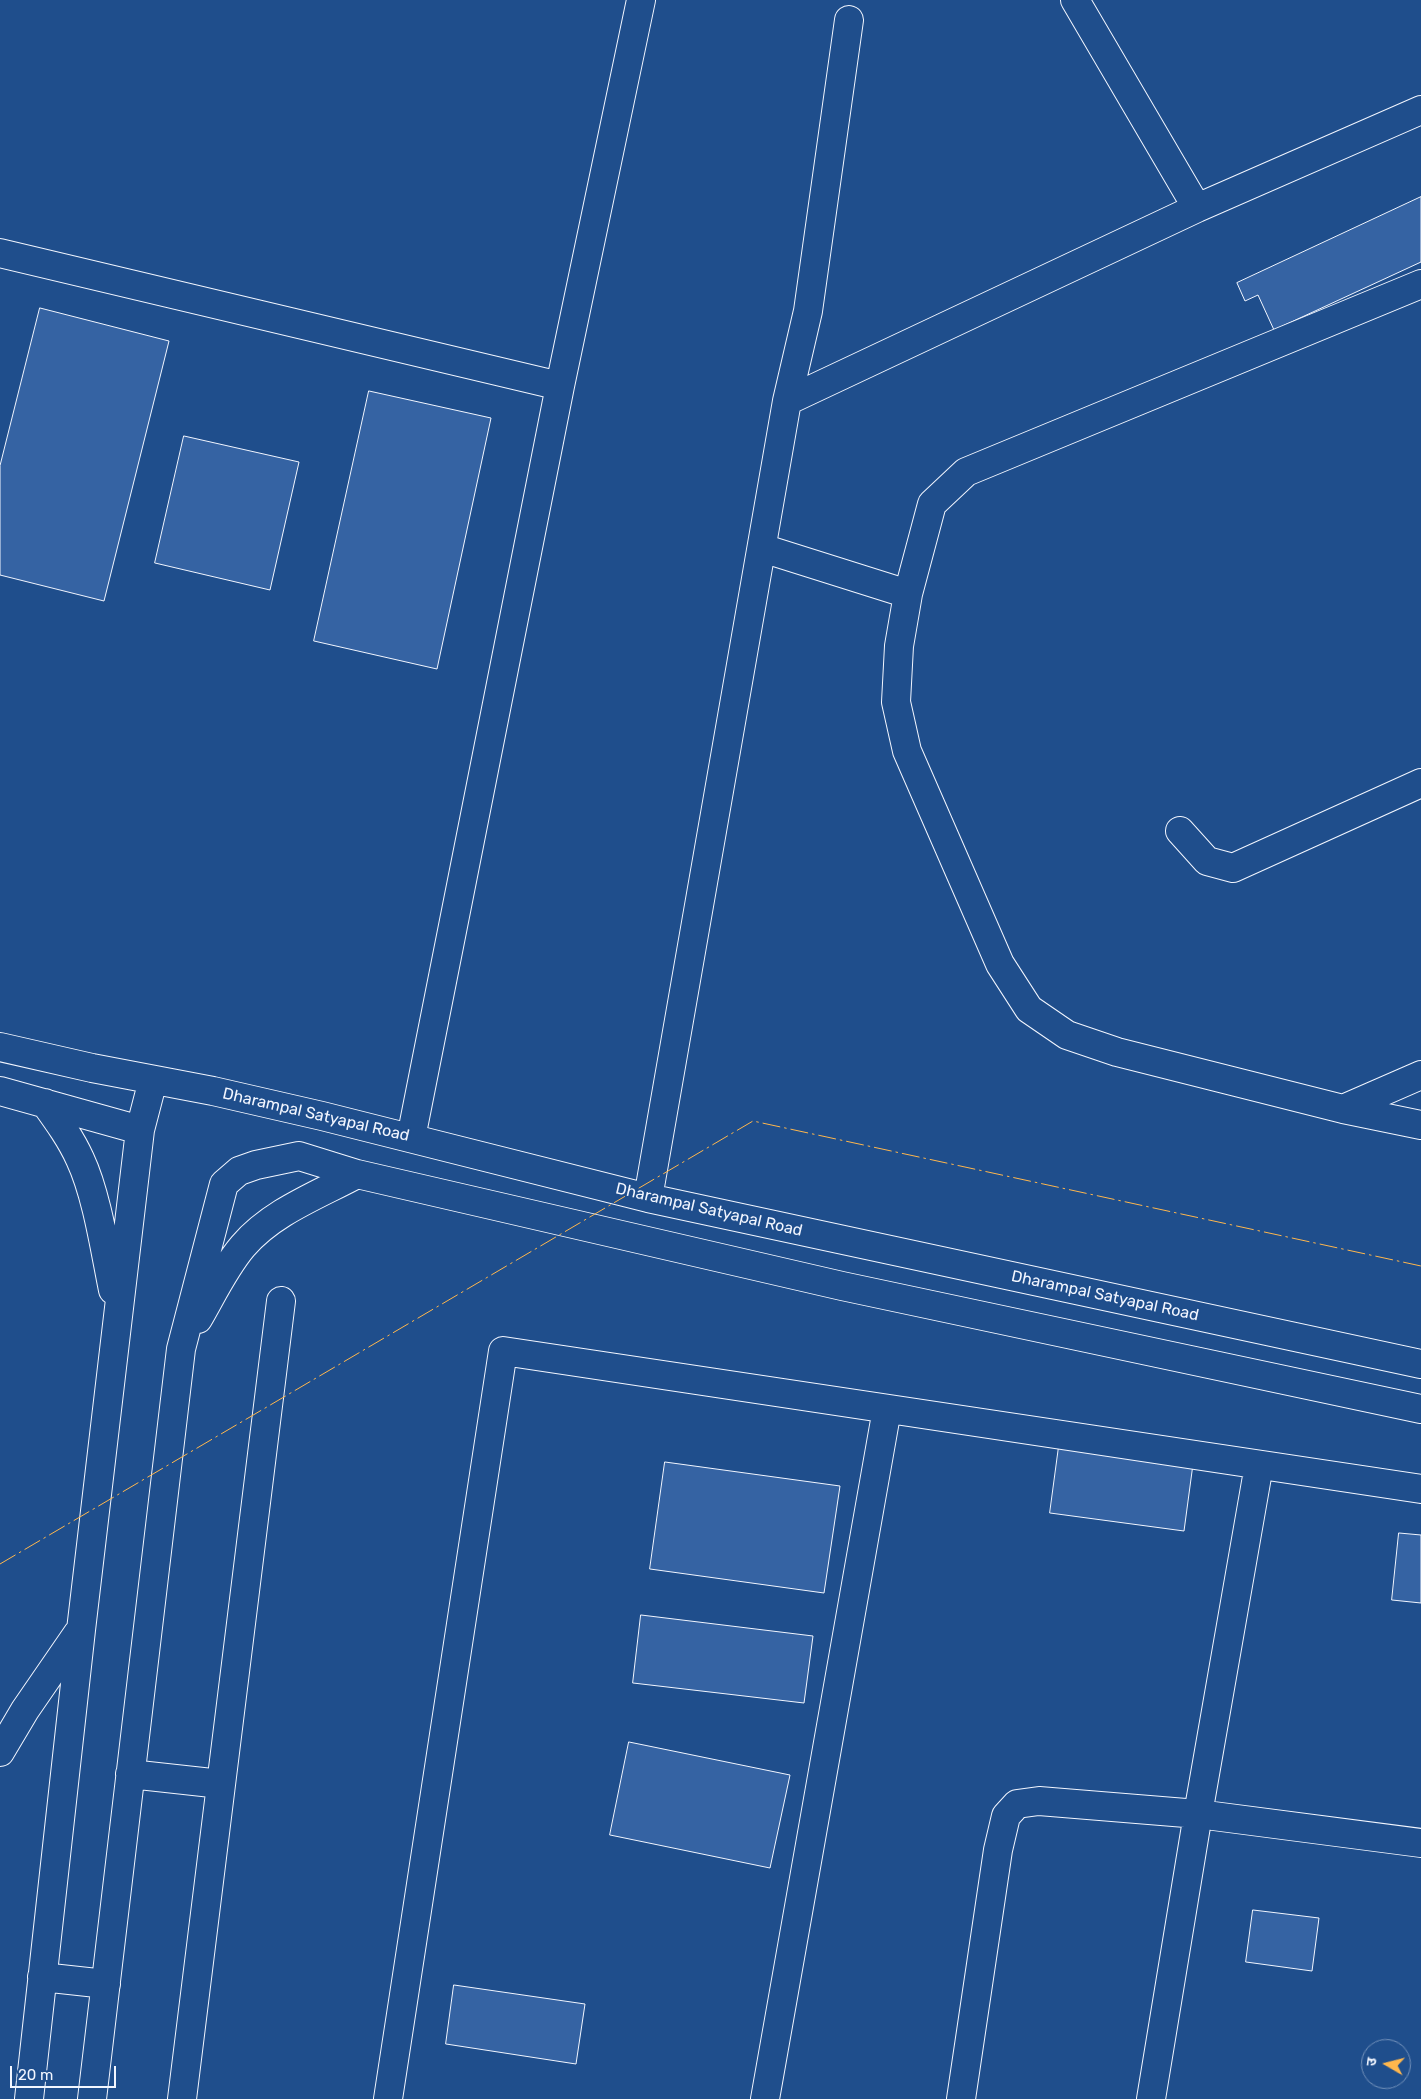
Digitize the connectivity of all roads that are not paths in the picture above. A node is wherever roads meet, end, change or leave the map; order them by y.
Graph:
1 (641, 0) edge
2 (1075, 0) edge
3 (849, 20) dead end
4 (1421, 110) edge
5 (1197, 208) junction
6 (0, 253) edge
7 (1421, 284) edge
8 (560, 386) junction
9 (788, 401) junction
10 (762, 548) junction
11 (908, 594) junction
12 (1421, 783) edge
13 (1180, 831) dead end
14 (0, 1046) edge
15 (1421, 1075) edge
16 (153, 1080) junction
17 (0, 1091) edge
18 (46, 1103) junction
19 (1343, 1109) junction
20 (1421, 1125) edge
21 (140, 1130) junction
22 (411, 1138) junction
23 (357, 1174) junction
24 (648, 1198) junction
25 (282, 1301) dead end
26 (118, 1311) junction
27 (180, 1349) junction
28 (1421, 1364) edge
29 (886, 1409) junction
30 (1421, 1409) edge
31 (1259, 1465) junction
32 (1421, 1489) edge
33 (81, 1630) junction
34 (0, 1752) edge
35 (130, 1774) junction
36 (221, 1784) junction
37 (1198, 1814) junction
38 (1421, 1843) edge
39 (42, 1977) junction
40 (106, 1984) junction
41 (29, 2099) edge
42 (92, 2099) edge
43 (182, 2099) edge
44 (388, 2099) edge
45 (765, 2099) edge
46 (961, 2099) edge
47 (1152, 2099) edge

1 - 8 street
2 - 5 street
3 - 9 street
4 - 5 street
5 - 9 street
6 - 8 street
7 - 11 street
8 - 22 street
9 - 10 street
10 - 11 street
10 - 24 street
11 - 19 street
12 - 13 street
14 - 16 street, Dharampal Satyapal Road
15 - 19 street
16 - 21 street
16 - 22 street, Dharampal Satyapal Road
17 - 18 street
18 - 21 street
18 - 26 street
19 - 20 street
21 - 26 street
22 - 24 street, Dharampal Satyapal Road
23 - 27 street
23 - 27 street
23 - 30 street
24 - 28 street, Dharampal Satyapal Road
25 - 36 street
26 - 33 street
27 - 35 street
29 - 31 street
29 - 44 street
29 - 45 street
31 - 32 street
31 - 37 street
33 - 34 street
33 - 39 street
35 - 36 street
35 - 40 street
36 - 43 street
37 - 38 street
37 - 46 street
37 - 47 street
39 - 40 street
39 - 41 street
40 - 42 street

